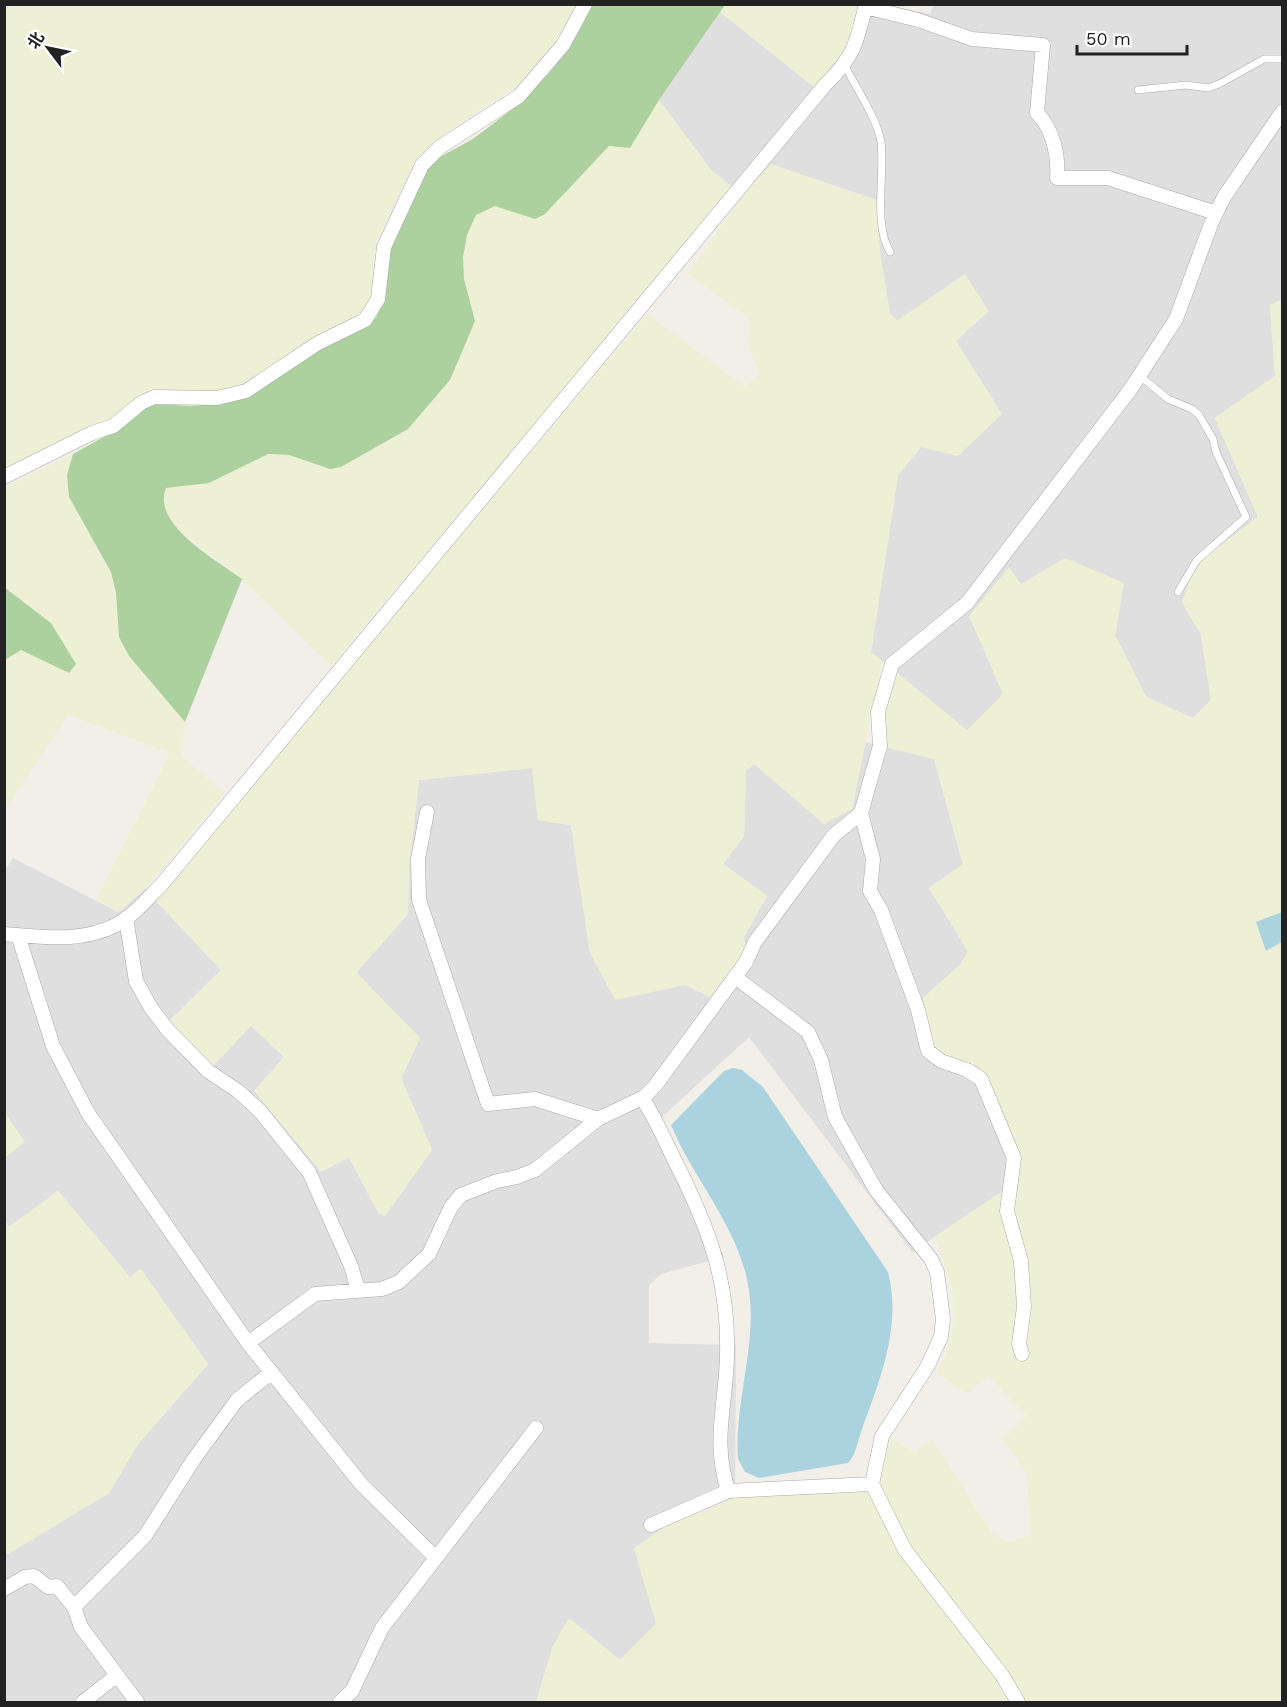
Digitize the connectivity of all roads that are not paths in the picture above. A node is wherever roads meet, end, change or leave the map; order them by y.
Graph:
1 (585, 4) edge
2 (865, 6) edge
3 (1282, 58) edge
4 (845, 66) junction
5 (1138, 90) dead end
6 (1282, 112) edge
7 (1216, 213) junction
8 (890, 252) dead end
9 (1140, 376) junction
10 (4, 477) edge
11 (1178, 592) dead end
12 (427, 812) dead end
13 (861, 813) junction
14 (126, 918) junction
15 (11, 934) edge
16 (735, 977) junction
17 (642, 1098) junction
18 (598, 1119) junction
19 (358, 1290) junction
20 (248, 1343) junction
21 (1022, 1354) dead end
22 (272, 1372) junction
23 (536, 1428) dead end
24 (872, 1484) junction
25 (728, 1491) junction
26 (651, 1525) dead end
27 (435, 1557) junction
28 (4, 1589) edge
29 (74, 1607) junction
30 (116, 1676) junction
31 (84, 1702) edge
32 (137, 1702) edge
33 (340, 1702) edge
34 (1018, 1702) edge

1 - 10 street
2 - 4 street
2 - 7 street
3 - 5 lane
4 - 8 lane
4 - 14 street
6 - 7 street
7 - 9 street
9 - 11 lane
9 - 13 street
12 - 18 street
13 - 16 street
13 - 21 street
14 - 15 street
14 - 19 street
15 - 20 street
16 - 17 street
16 - 24 street
17 - 18 street
17 - 25 street
18 - 19 street
19 - 20 street
20 - 22 street
22 - 27 street
22 - 29 street
23 - 27 street
24 - 25 street
24 - 34 street
25 - 26 street
27 - 33 street
28 - 29 street
29 - 30 street
30 - 31 street
30 - 32 street

